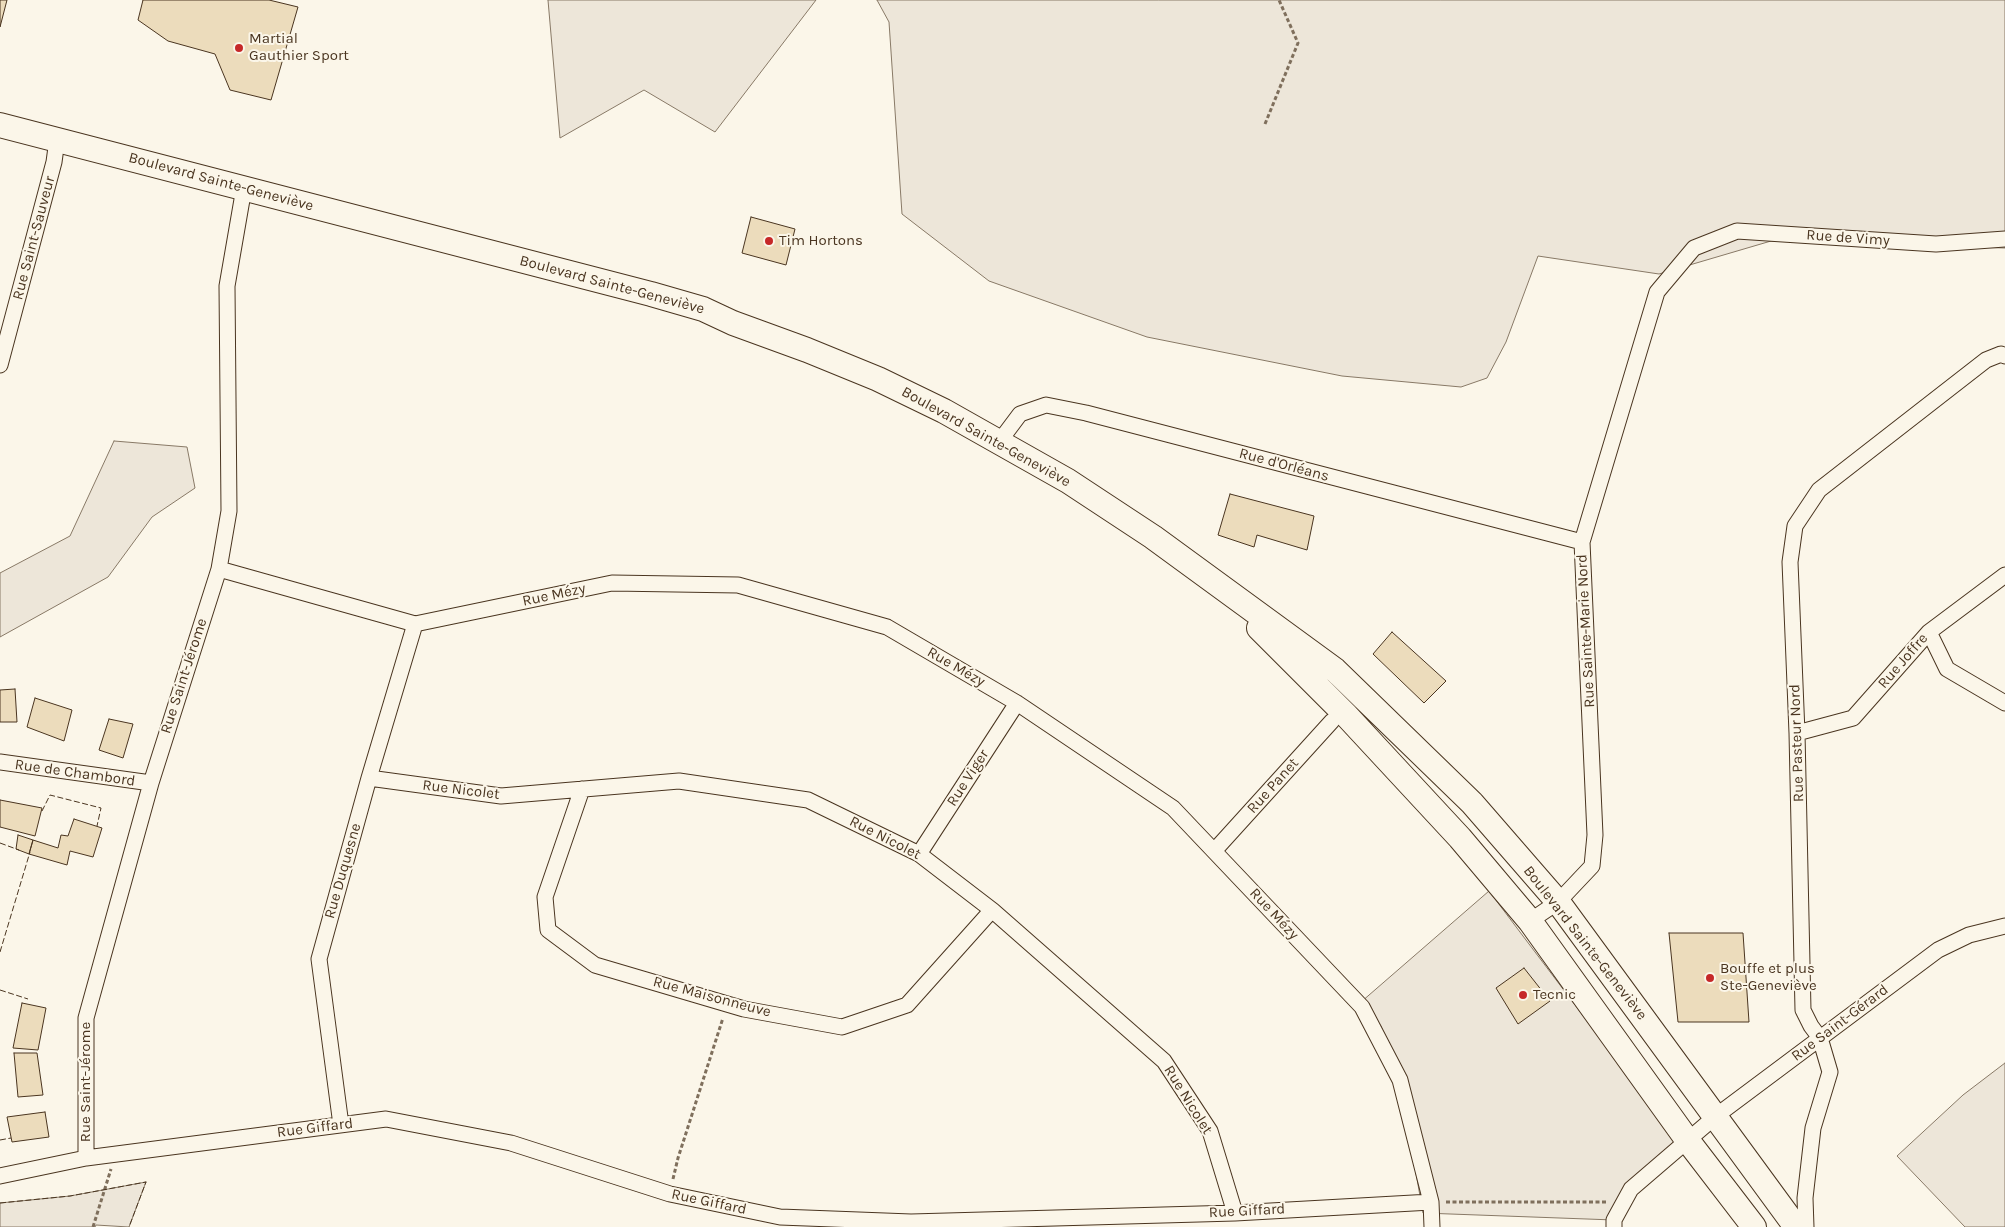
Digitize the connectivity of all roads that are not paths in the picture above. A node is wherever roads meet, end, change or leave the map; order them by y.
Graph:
1 (0, 125) edge
2 (57, 140) junction
3 (244, 188) junction
4 (2005, 239) edge
5 (1694, 248) joint
6 (2005, 356) edge
7 (0, 365) edge
8 (999, 442) junction
9 (1582, 542) junction
10 (219, 568) junction
11 (1204, 574) junction
12 (2005, 575) edge
13 (415, 624) junction
14 (1929, 632) junction
15 (1017, 702) junction
16 (2005, 703) edge
17 (1332, 721) dead end
18 (1797, 733) junction
19 (0, 762) edge
20 (369, 778) junction
21 (151, 782) junction
22 (582, 788) junction
23 (1215, 850) junction
24 (919, 854) junction
25 (1558, 902) junction
26 (992, 910) junction
27 (1530, 921) junction
28 (2005, 926) edge
29 (1820, 1038) junction
30 (1716, 1116) junction
31 (341, 1125) junction
32 (1688, 1141) junction
33 (86, 1158) junction
34 (0, 1176) edge
35 (1431, 1202) junction
36 (1235, 1213) junction
37 (911, 1224) edge
38 (1432, 1227) edge
39 (1614, 1227) edge
40 (1754, 1227) edge
41 (1796, 1227) edge
42 (1806, 1227) edge

1 - 2 main road, Boulevard Sainte-Geneviève
2 - 3 main road, Boulevard Sainte-Geneviève
2 - 7 street, Rue Saint-Sauveur
3 - 8 main road, Boulevard Sainte-Geneviève
3 - 10 street, Rue Saint-Jérome
4 - 5 street, Rue de Vimy
5 - 9 street, Rue Sainte-Marie Nord
6 - 18 street, Rue Pasteur Nord
8 - 9 street, Rue d'Orléans
8 - 11 main road, Boulevard Sainte-Geneviève
9 - 25 street, Rue Sainte-Marie Nord
10 - 13 street, Rue Mézy
10 - 21 street, Rue Saint-Jérome
11 - 25 main road, Boulevard Sainte-Geneviève
11 - 27 main road, Boulevard Sainte-Geneviève
12 - 14 street, Rue Joffre
13 - 15 street, Rue Mézy
13 - 20 street, Rue Duquesne
14 - 16 street
14 - 18 street, Rue Joffre
15 - 23 street, Rue Mézy
15 - 24 street, Rue Viger
17 - 23 street, Rue Panet
18 - 29 street, Rue Pasteur Nord
19 - 21 street, Rue de Chambord
20 - 22 street, Rue Nicolet
20 - 31 street, Rue Duquesne
21 - 33 street, Rue Saint-Jérome
22 - 24 street, Rue Nicolet
22 - 26 street, Rue Maisonneuve
23 - 35 street, Rue Mézy
24 - 26 street, Rue Nicolet
25 - 27 street, Rue Sainte-Marie Nord
25 - 30 main road, Boulevard Sainte-Geneviève
26 - 36 street, Rue Nicolet
27 - 32 main road, Boulevard Sainte-Geneviève
28 - 29 street, Rue Saint-Gérard
29 - 30 street, Rue Saint-Gérard
29 - 42 street, Rue Pasteur Nord
30 - 32 street, Rue Saint-Gérard
30 - 41 main road, Boulevard Sainte-Geneviève
31 - 33 street, Rue Giffard
31 - 37 street, Rue Giffard
32 - 39 street, Rue Saint-Gérard
32 - 40 main road, Boulevard Sainte-Geneviève
33 - 34 street, Rue Giffard
35 - 36 street, Rue Giffard
35 - 38 street, Rue Mézy
36 - 37 street, Rue Giffard

